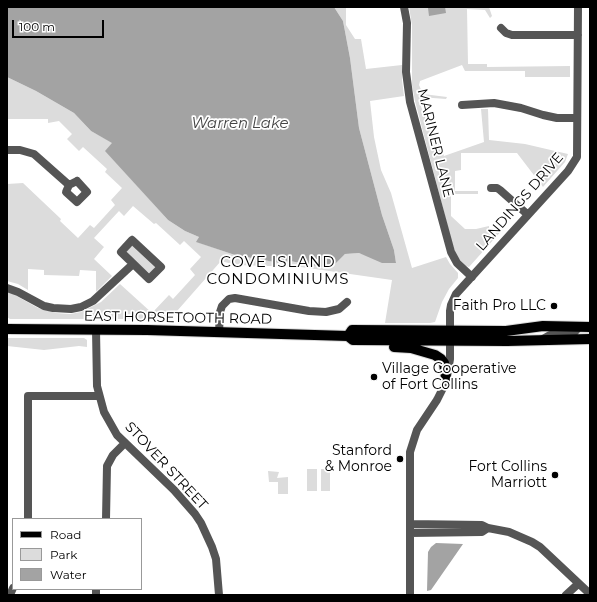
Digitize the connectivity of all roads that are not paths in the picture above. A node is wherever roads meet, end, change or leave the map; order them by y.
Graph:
1 (404, 7) edge
2 (578, 7) edge
3 (501, 28) dead end
4 (578, 35) junction
5 (462, 105) dead end
6 (577, 118) junction
7 (7, 150) edge
8 (69, 184) dead end
9 (491, 188) dead end
10 (527, 214) junction
11 (133, 264) junction
12 (472, 277) junction
13 (7, 288) edge
14 (346, 302) dead end
15 (585, 327) edge
16 (7, 329) edge
17 (96, 330) junction
18 (220, 332) junction
19 (450, 336) junction
20 (587, 337) edge
21 (351, 338) junction
22 (543, 339) junction
23 (446, 378) junction
24 (99, 396) junction
25 (125, 443) junction
26 (28, 518) edge
27 (106, 518) edge
28 (410, 529) junction
29 (578, 584) junction
30 (590, 594) edge
31 (219, 595) edge
32 (410, 595) edge
33 (566, 595) edge

1 - 12 street, MARINER LANE
2 - 4 street, LANDINGS DRIVE
3 - 4 street
4 - 6 street, LANDINGS DRIVE
5 - 6 street
6 - 10 street, LANDINGS DRIVE
7 - 8 street
9 - 10 street
10 - 12 street, LANDINGS DRIVE
11 - 11 street
11 - 13 street
12 - 19 street, LANDINGS DRIVE
14 - 18 street
15 - 19 main road, EAST HORSETOOTH ROAD
15 - 22 street
16 - 17 main road, EAST HORSETOOTH ROAD
17 - 18 main road, EAST HORSETOOTH ROAD
17 - 24 street, STOVER STREET
18 - 21 main road, EAST HORSETOOTH ROAD
19 - 21 main road, EAST HORSETOOTH ROAD
19 - 22 main road, EAST HORSETOOTH ROAD
19 - 23 street, LANDINGS DRIVE
20 - 22 main road, EAST HORSETOOTH ROAD
21 - 23 main road
23 - 28 street, LANDINGS DRIVE
24 - 25 street, STOVER STREET
24 - 26 street
25 - 27 street
25 - 31 street, STOVER STREET
28 - 29 street
28 - 32 street, LANDINGS DRIVE
29 - 30 street
29 - 33 street

